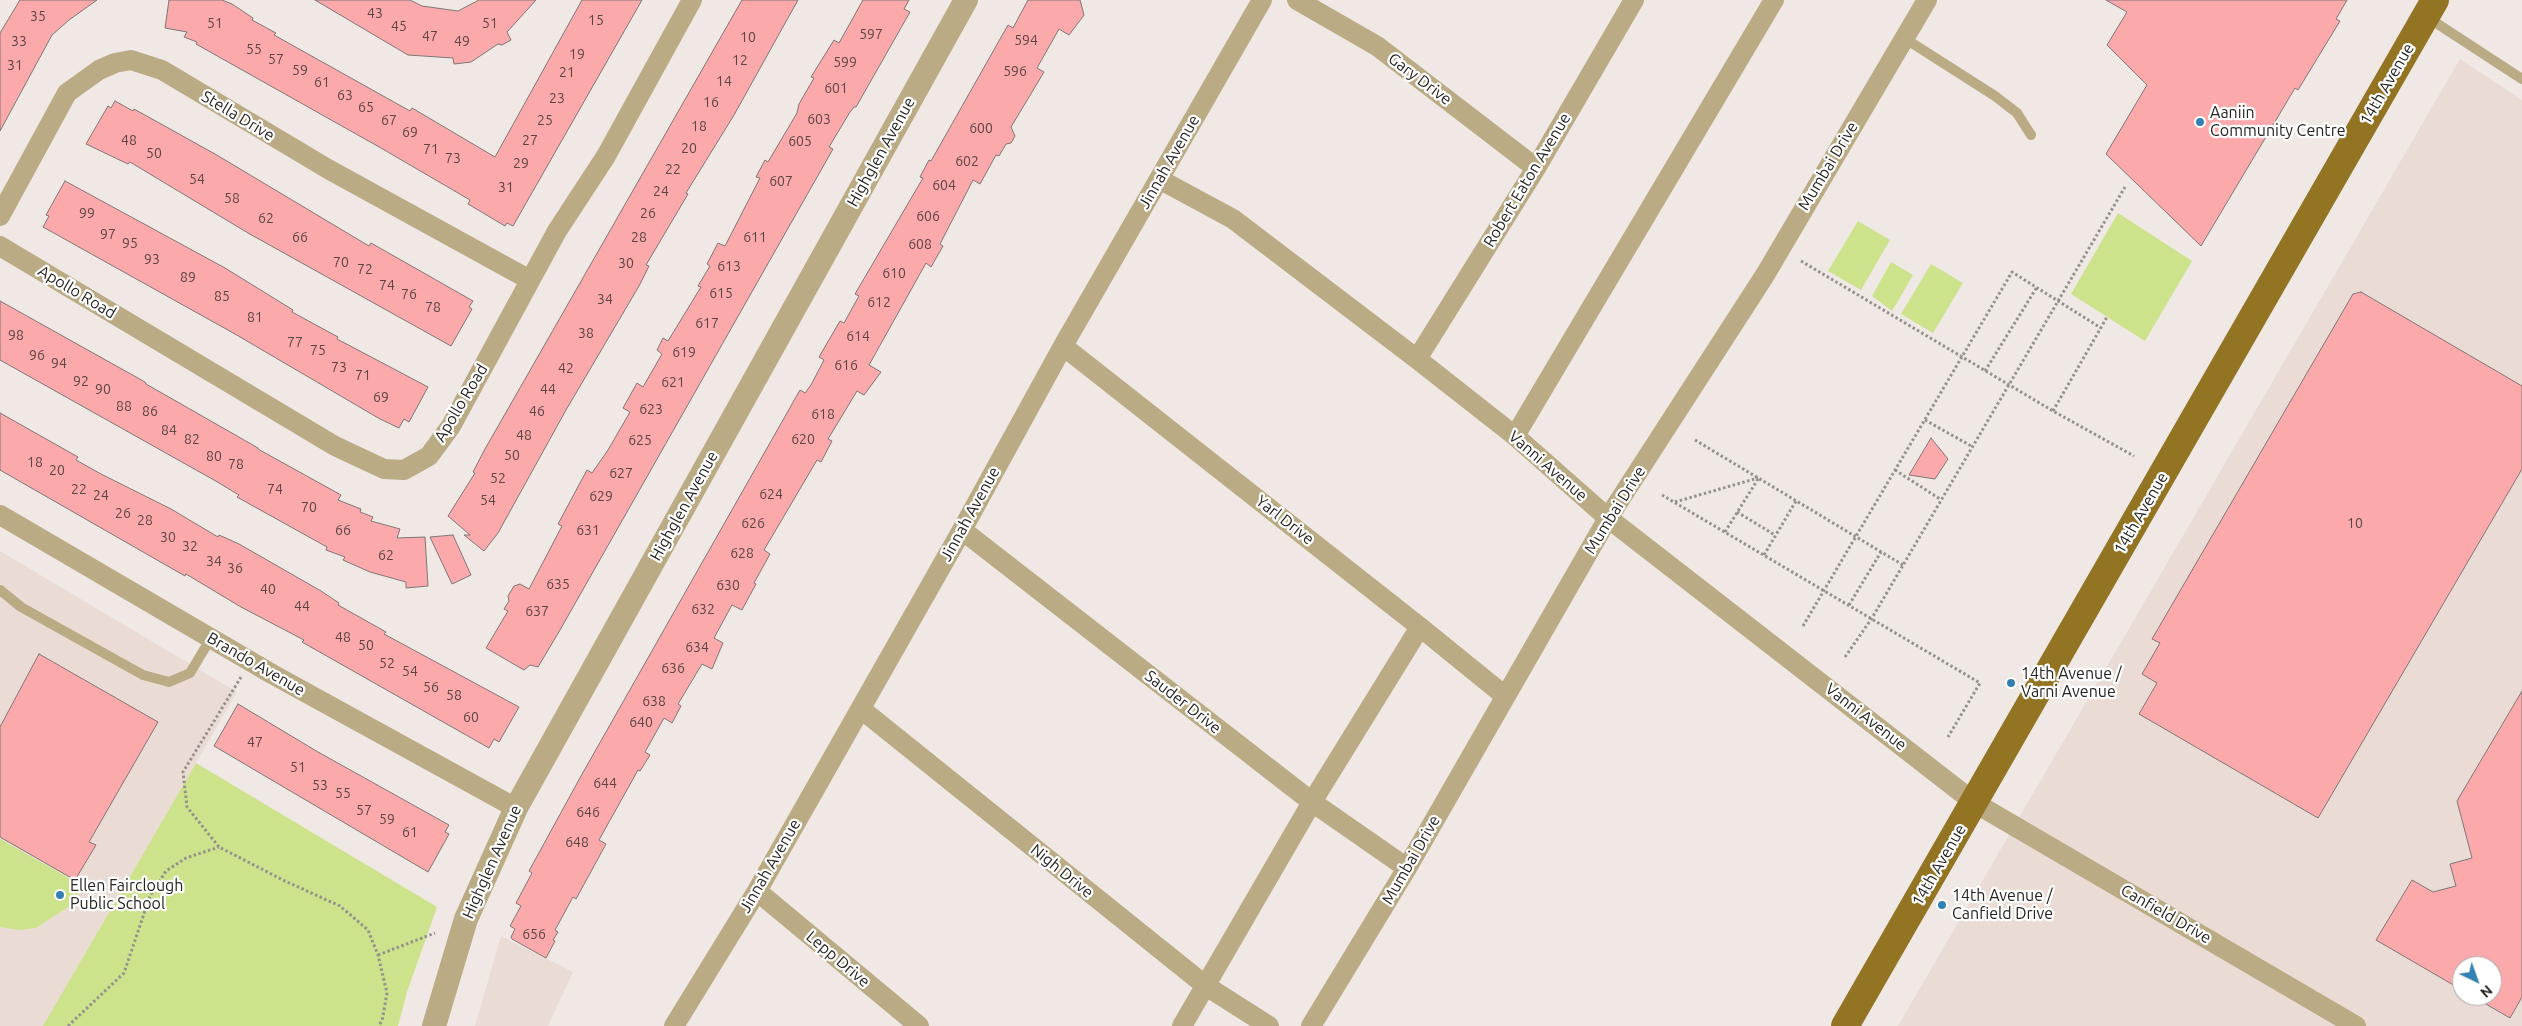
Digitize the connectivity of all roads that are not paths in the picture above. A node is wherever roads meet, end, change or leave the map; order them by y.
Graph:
1 (692, 0) edge
2 (966, 0) edge
3 (1262, 0) edge
4 (1297, 0) edge
5 (1634, 0) edge
6 (1774, 0) edge
7 (1927, 0) edge
8 (2431, 8) edge
9 (1904, 38) junction
10 (2522, 79) edge
11 (2031, 135) dead end
12 (1536, 168) junction
13 (1159, 179) junction
14 (0, 216) edge
15 (0, 246) edge
16 (530, 280) junction
17 (1063, 346) junction
18 (1416, 359) junction
19 (1515, 436) junction
20 (1, 517) edge
21 (1608, 518) junction
22 (962, 530) junction
23 (0, 590) edge
24 (1420, 627) junction
25 (211, 638) junction
26 (1505, 696) junction
27 (861, 709) junction
28 (1312, 802) junction
29 (1976, 803) junction
30 (516, 808) junction
31 (1407, 868) junction
32 (756, 891) junction
33 (1206, 986) junction
34 (434, 1026) edge
35 (674, 1026) edge
36 (919, 1026) edge
37 (1182, 1026) edge
38 (1268, 1026) edge
39 (1311, 1026) edge
40 (1845, 1026) edge
41 (2356, 1026) edge

1 - 16 street, Apollo Road
2 - 30 street, Highglen Avenue
3 - 13 street, Jinnah Avenue
4 - 12 street, Gary Drive
5 - 12 street, Robert Eaton Avenue
6 - 19 street
7 - 9 street, Mumbai Drive
8 - 10 lane
8 - 29 main road, 14th Avenue
9 - 11 lane
9 - 21 street, Mumbai Drive
12 - 18 street, Robert Eaton Avenue
13 - 17 street, Jinnah Avenue
13 - 18 street, Vanni Avenue
14 - 16 street, Stella Drive
15 - 16 street, Apollo Road
17 - 22 street, Jinnah Avenue
17 - 24 street, Yarl Drive
18 - 19 street, Vanni Avenue
19 - 21 street, Vanni Avenue
20 - 25 street, Brando Avenue
21 - 26 street, Mumbai Drive
21 - 29 street, Vanni Avenue
22 - 27 street, Jinnah Avenue
22 - 28 street, Sauder Drive
23 - 25 lane
24 - 26 street, Yarl Drive
24 - 28 street
25 - 30 street, Brando Avenue
26 - 31 street, Mumbai Drive
27 - 32 street, Jinnah Avenue
27 - 33 street, Nigh Drive
28 - 31 street, Sauder Drive
28 - 33 street
29 - 40 main road, 14th Avenue
29 - 41 street, Canfield Drive
30 - 34 street, Highglen Avenue
31 - 39 street, Mumbai Drive
32 - 35 street, Jinnah Avenue
32 - 36 street, Lepp Drive
33 - 37 street
33 - 38 street, Nigh Drive

